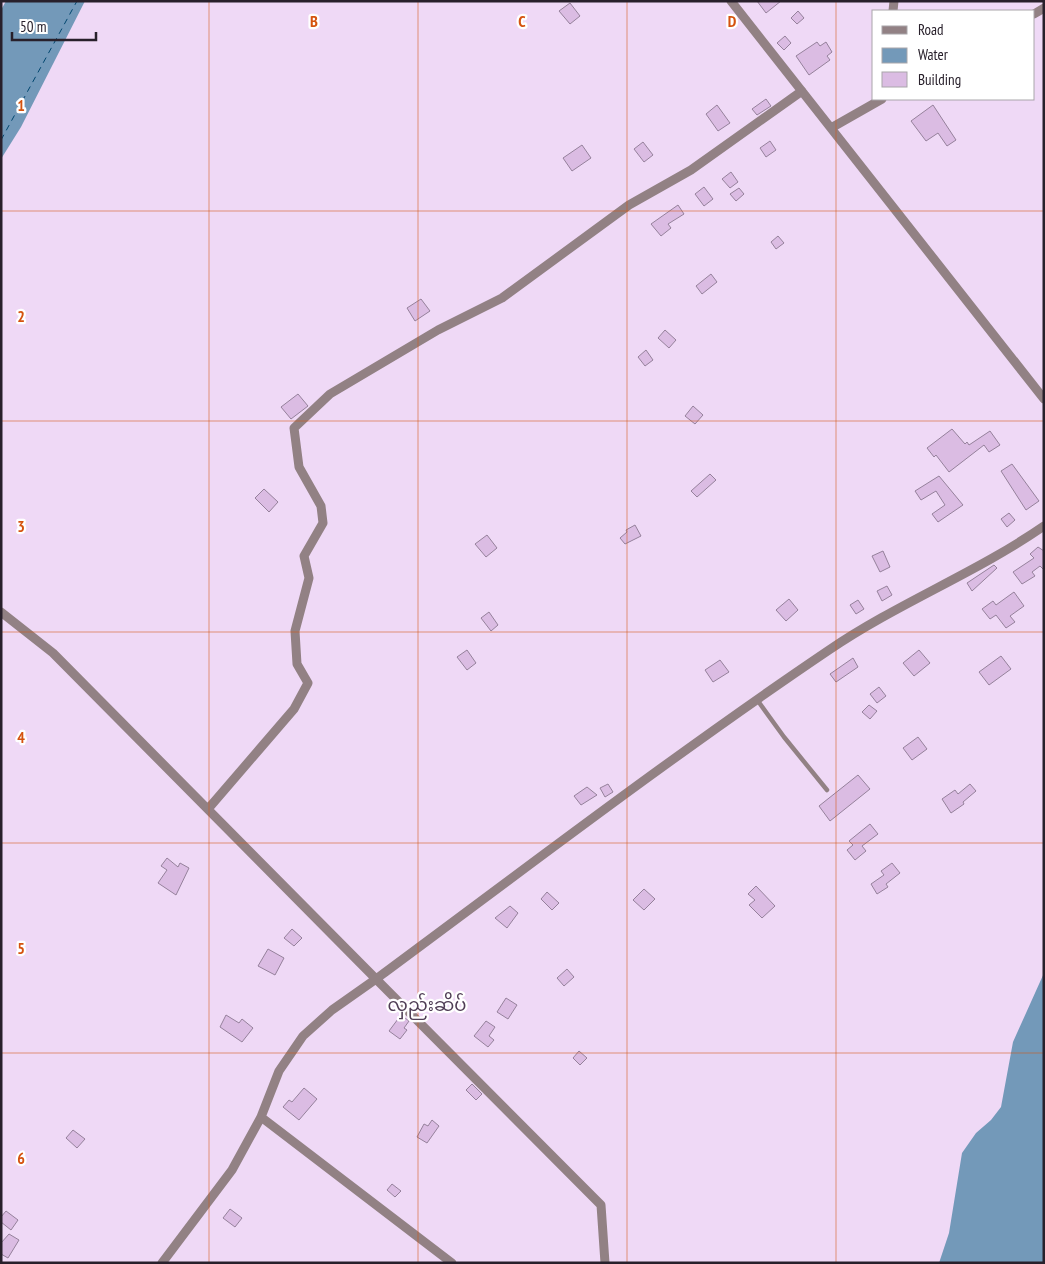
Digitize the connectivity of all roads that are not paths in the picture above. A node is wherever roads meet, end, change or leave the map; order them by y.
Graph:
1 (731, 1) edge
2 (802, 92) junction
3 (880, 100) edge
4 (831, 128) junction
5 (1044, 399) edge
6 (1044, 526) edge
7 (1, 612) edge
8 (758, 701) junction
9 (828, 790) dead end
10 (208, 809) junction
11 (376, 979) junction
12 (261, 1117) junction
13 (162, 1263) edge
14 (452, 1263) edge
15 (605, 1263) edge

1 - 2 street
2 - 4 street
2 - 10 street
3 - 4 street
4 - 5 street
6 - 8 street
7 - 10 street
8 - 9 lane
8 - 11 street
10 - 11 street
11 - 12 street
11 - 15 street
12 - 13 street
12 - 14 street

